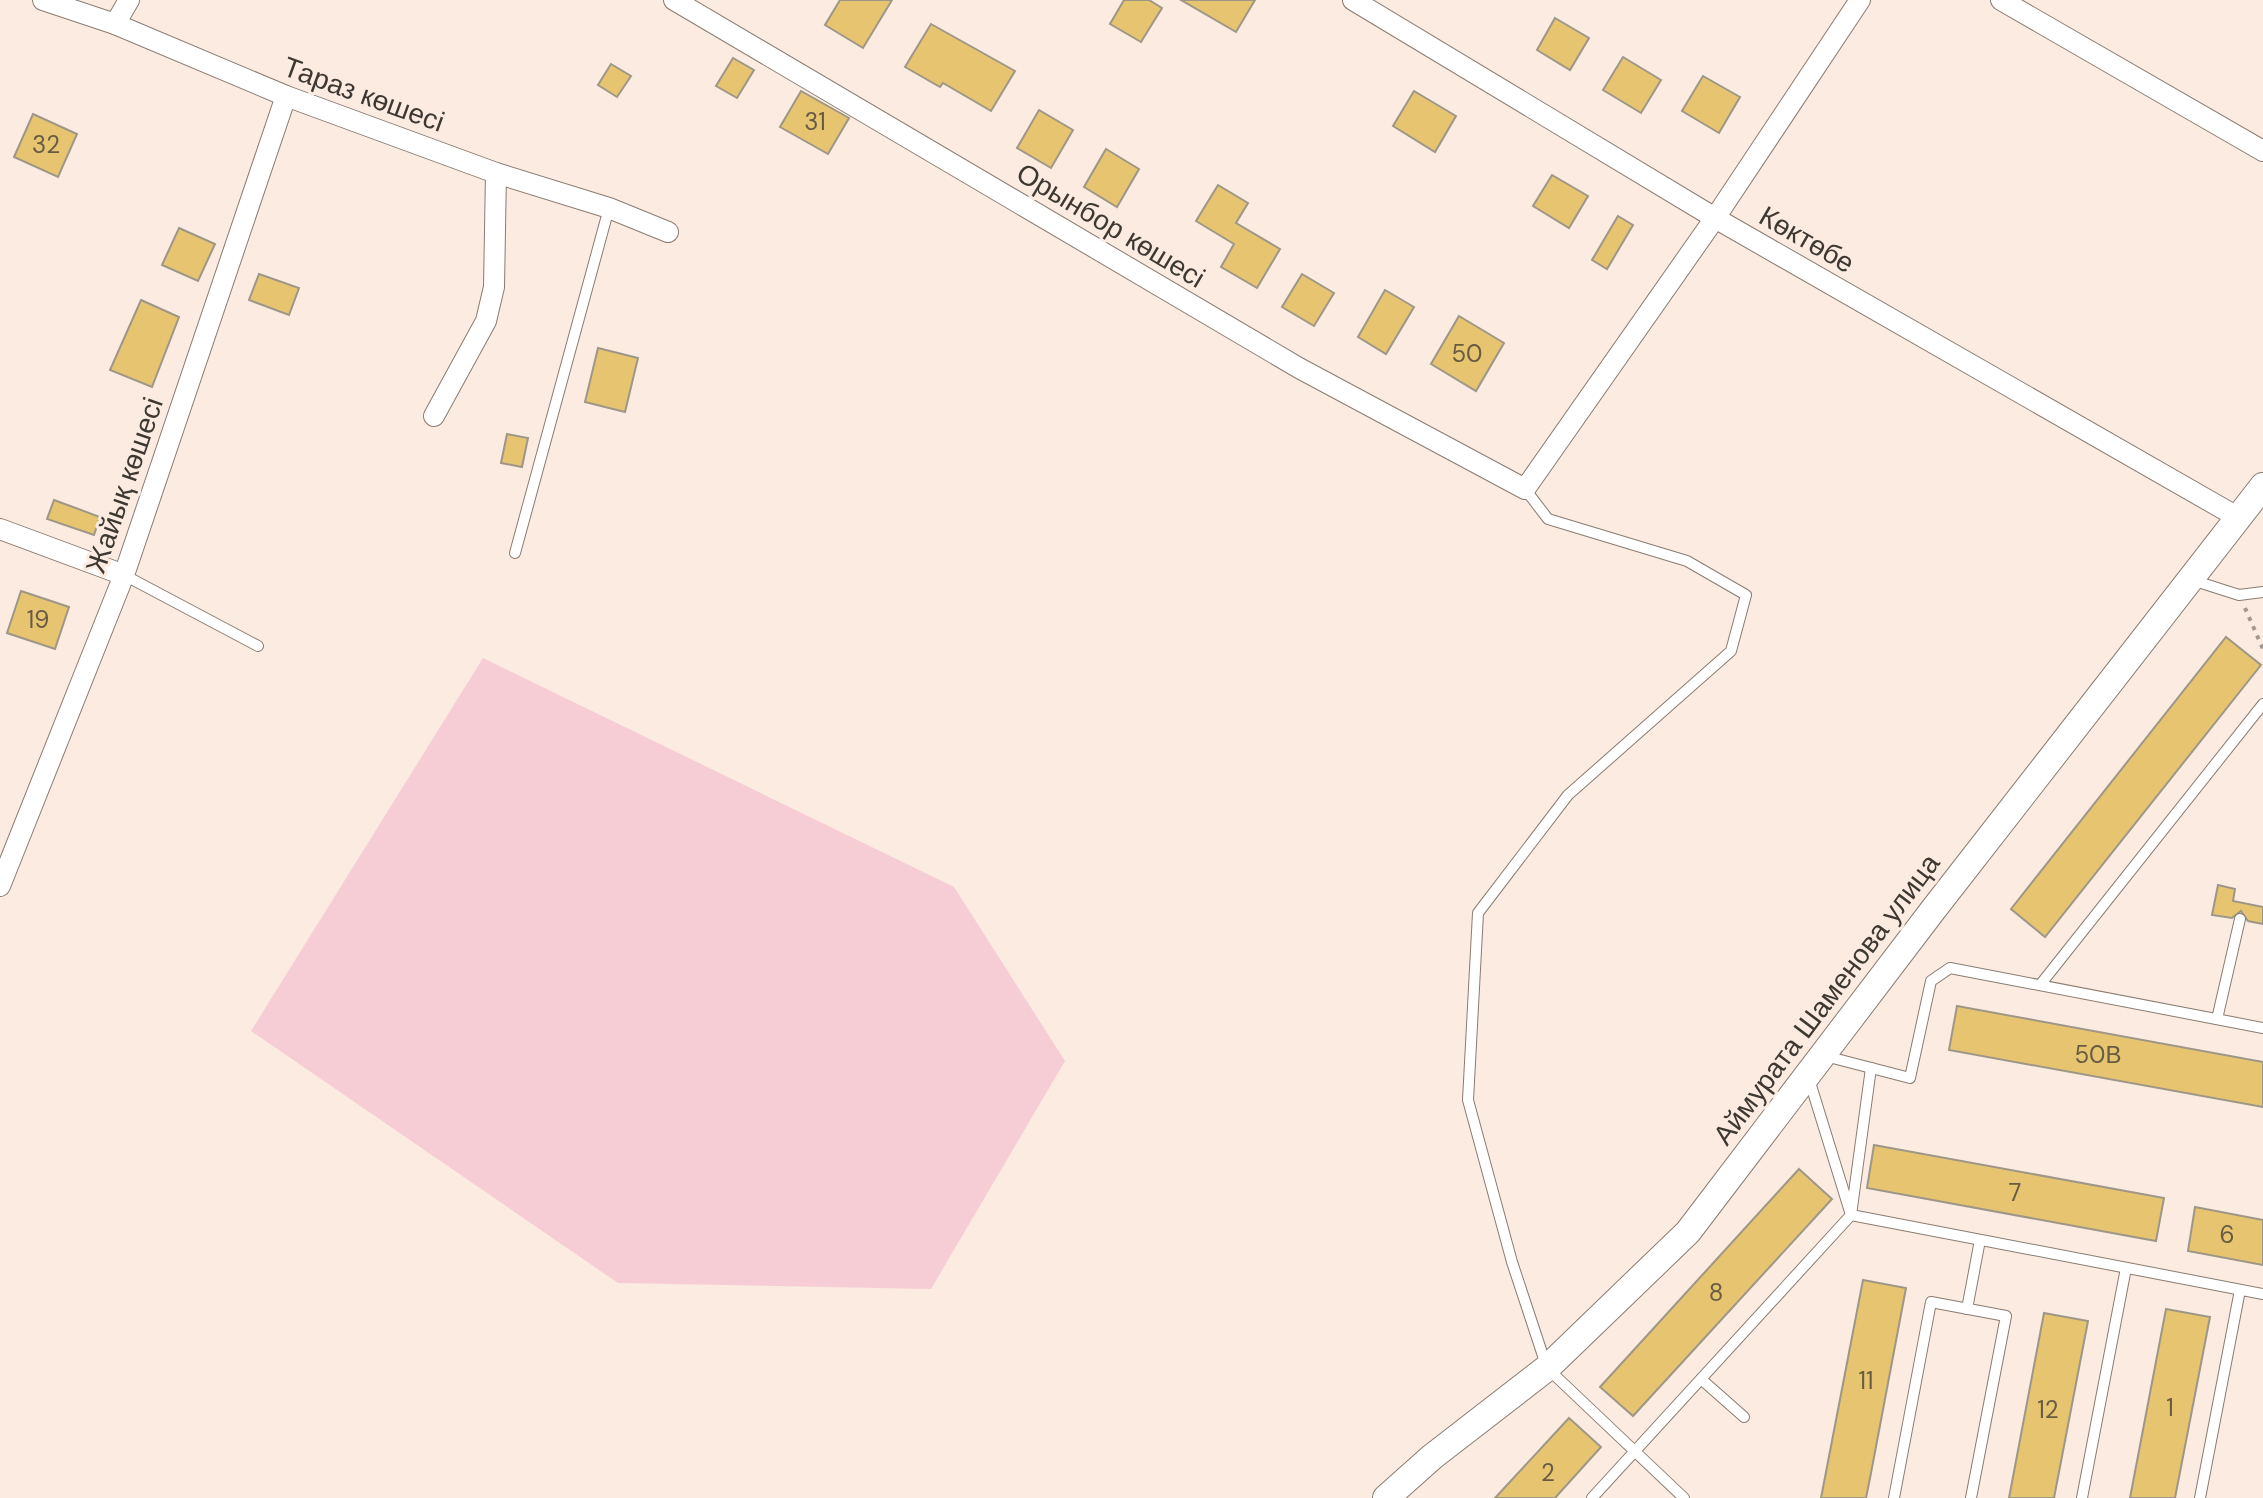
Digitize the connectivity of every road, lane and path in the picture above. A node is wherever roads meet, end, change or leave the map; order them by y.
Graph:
1 (43, 0) edge
2 (129, 0) edge
3 (674, 0) edge
4 (1353, 0) edge
5 (1860, 0) edge
6 (2001, 0) edge
7 (115, 24) junction
8 (286, 96) junction
9 (2263, 151) edge
10 (496, 173) junction
11 (609, 208) junction
12 (1715, 218) junction
13 (668, 232) dead end
14 (434, 416) dead end
15 (2263, 486) edge
16 (1525, 489) junction
17 (2239, 518) junction
18 (0, 529) edge
19 (515, 553) dead end
20 (124, 575) junction
21 (2191, 579) junction
22 (2263, 592) edge
23 (2239, 595) junction
24 (258, 646) dead end
25 (2263, 649) edge
26 (2263, 704) edge
27 (0, 886) edge
28 (2240, 919) dead end
29 (2040, 985) junction
30 (2217, 1019) junction
31 (2263, 1028) edge
32 (1823, 1055) junction
33 (1871, 1068) junction
34 (1808, 1078) junction
35 (1851, 1215) junction
36 (1980, 1240) junction
37 (2126, 1268) junction
38 (2240, 1290) junction
39 (2263, 1294) edge
40 (1967, 1309) junction
41 (1547, 1368) junction
42 (1701, 1379) junction
43 (1744, 1417) dead end
44 (1635, 1452) junction
45 (1386, 1498) edge
46 (1592, 1498) edge
47 (1684, 1498) edge
48 (1894, 1498) edge
49 (1971, 1498) edge
50 (2082, 1498) edge
51 (2200, 1498) edge

1 - 7 street, Тараз көшесі
2 - 7 street
3 - 16 street, Орынбор көшесі
4 - 12 street, Көктөбе
5 - 12 street
6 - 9 street
7 - 8 street, Тараз көшесі
8 - 10 street, Тараз көшесі
8 - 20 street, Жайық көшесі
10 - 11 street, Тараз көшесі
10 - 14 street
11 - 13 street, Тараз көшесі
11 - 19 lane
12 - 16 street
12 - 17 street, Көктөбе
15 - 17 street, Аймурата Шаменова улица
16 - 41 lane
17 - 21 street, Аймурата Шаменова улица
18 - 20 street
20 - 24 lane
20 - 27 street, Жайық көшесі
21 - 23 lane
21 - 32 street, Аймурата Шаменова улица
22 - 23 lane
23 - 25 path
26 - 29 lane
28 - 30 lane
29 - 30 lane
29 - 33 lane
30 - 31 lane
32 - 33 lane
32 - 34 street, Аймурата Шаменова улица
33 - 35 lane
34 - 35 lane
34 - 41 street, Аймурата Шаменова улица
35 - 36 lane
35 - 42 lane
36 - 37 lane
36 - 40 lane
37 - 38 lane
37 - 50 lane
38 - 39 lane
38 - 51 lane
40 - 48 lane
40 - 49 lane
41 - 44 lane
41 - 45 street, Аймурата Шаменова улица
42 - 43 lane
42 - 44 lane
44 - 46 lane
44 - 47 lane

